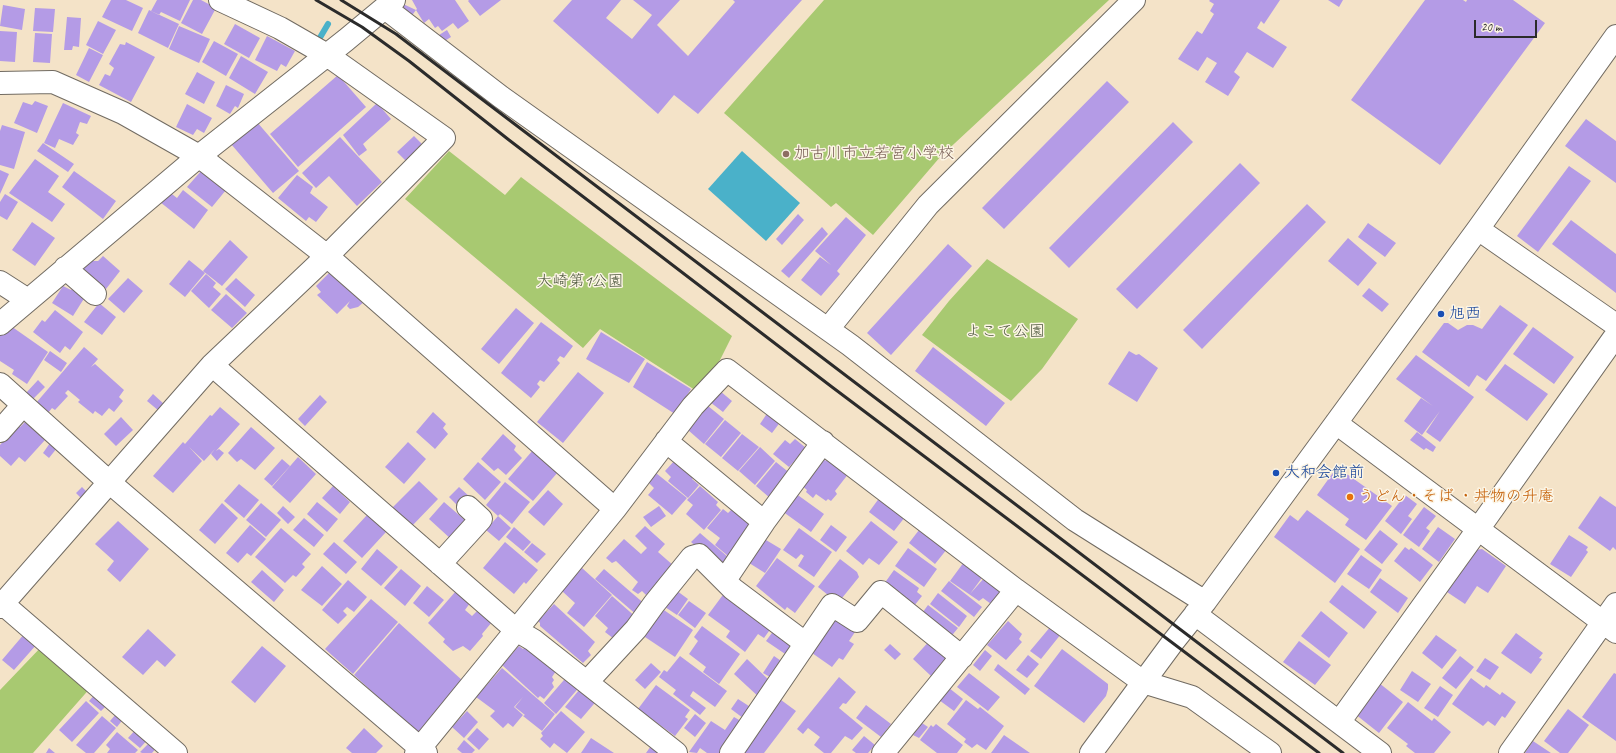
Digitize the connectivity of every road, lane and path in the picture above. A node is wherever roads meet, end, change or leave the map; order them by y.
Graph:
1 (220, 0) edge
2 (1134, 0) edge
3 (390, 4) edge
4 (1616, 36) edge
5 (327, 55) junction
6 (0, 83) edge
7 (199, 156) junction
8 (1478, 229) junction
9 (327, 256) junction
10 (66, 268) junction
11 (0, 282) edge
12 (95, 294) dead end
13 (28, 300) junction
14 (0, 324) edge
15 (1616, 325) edge
16 (828, 329) junction
17 (1616, 335) edge
18 (212, 365) junction
19 (0, 384) edge
20 (22, 405) junction
21 (1336, 423) junction
22 (0, 431) edge
23 (666, 441) junction
24 (823, 442) junction
25 (109, 482) junction
26 (468, 507) dead end
27 (615, 509) junction
28 (764, 522) junction
29 (1479, 528) junction
30 (440, 564) junction
31 (725, 580) junction
32 (1016, 590) junction
33 (1616, 604) edge
34 (1, 605) edge
35 (1200, 608) junction
36 (1609, 627) edge
37 (516, 630) junction
38 (805, 643) junction
39 (962, 657) junction
40 (586, 682) junction
41 (1143, 682) junction
42 (1340, 721) junction
43 (421, 751) edge
44 (176, 753) edge
45 (676, 753) edge
46 (731, 753) edge
47 (883, 753) edge
48 (1091, 753) edge
49 (1270, 753) edge
50 (1380, 753) edge
51 (1510, 753) edge

1 - 5 street
2 - 16 street
3 - 5 street
3 - 16 street
4 - 8 street
5 - 7 street
5 - 9 street
6 - 7 street
7 - 9 street
7 - 10 street
8 - 15 street
8 - 21 street
9 - 18 street
9 - 27 street
10 - 12 street
10 - 13 street
11 - 13 street
13 - 14 street
16 - 35 street
17 - 29 street
18 - 25 street
18 - 30 street
19 - 20 street
20 - 22 street
20 - 25 street
21 - 29 street
21 - 35 street
23 - 24 street
23 - 27 street
23 - 28 street
24 - 28 street
24 - 32 street
25 - 34 street
25 - 43 street
26 - 30 street
27 - 37 street
28 - 31 street
29 - 36 street
29 - 42 street
30 - 37 street
31 - 38 street
31 - 40 street
32 - 39 street
32 - 41 street
33 - 36 street
34 - 44 street
35 - 41 street
35 - 42 street
36 - 51 street
37 - 40 street
37 - 43 street
38 - 39 street
38 - 46 street
39 - 47 street
40 - 45 street
41 - 48 street
41 - 49 street
42 - 50 street

